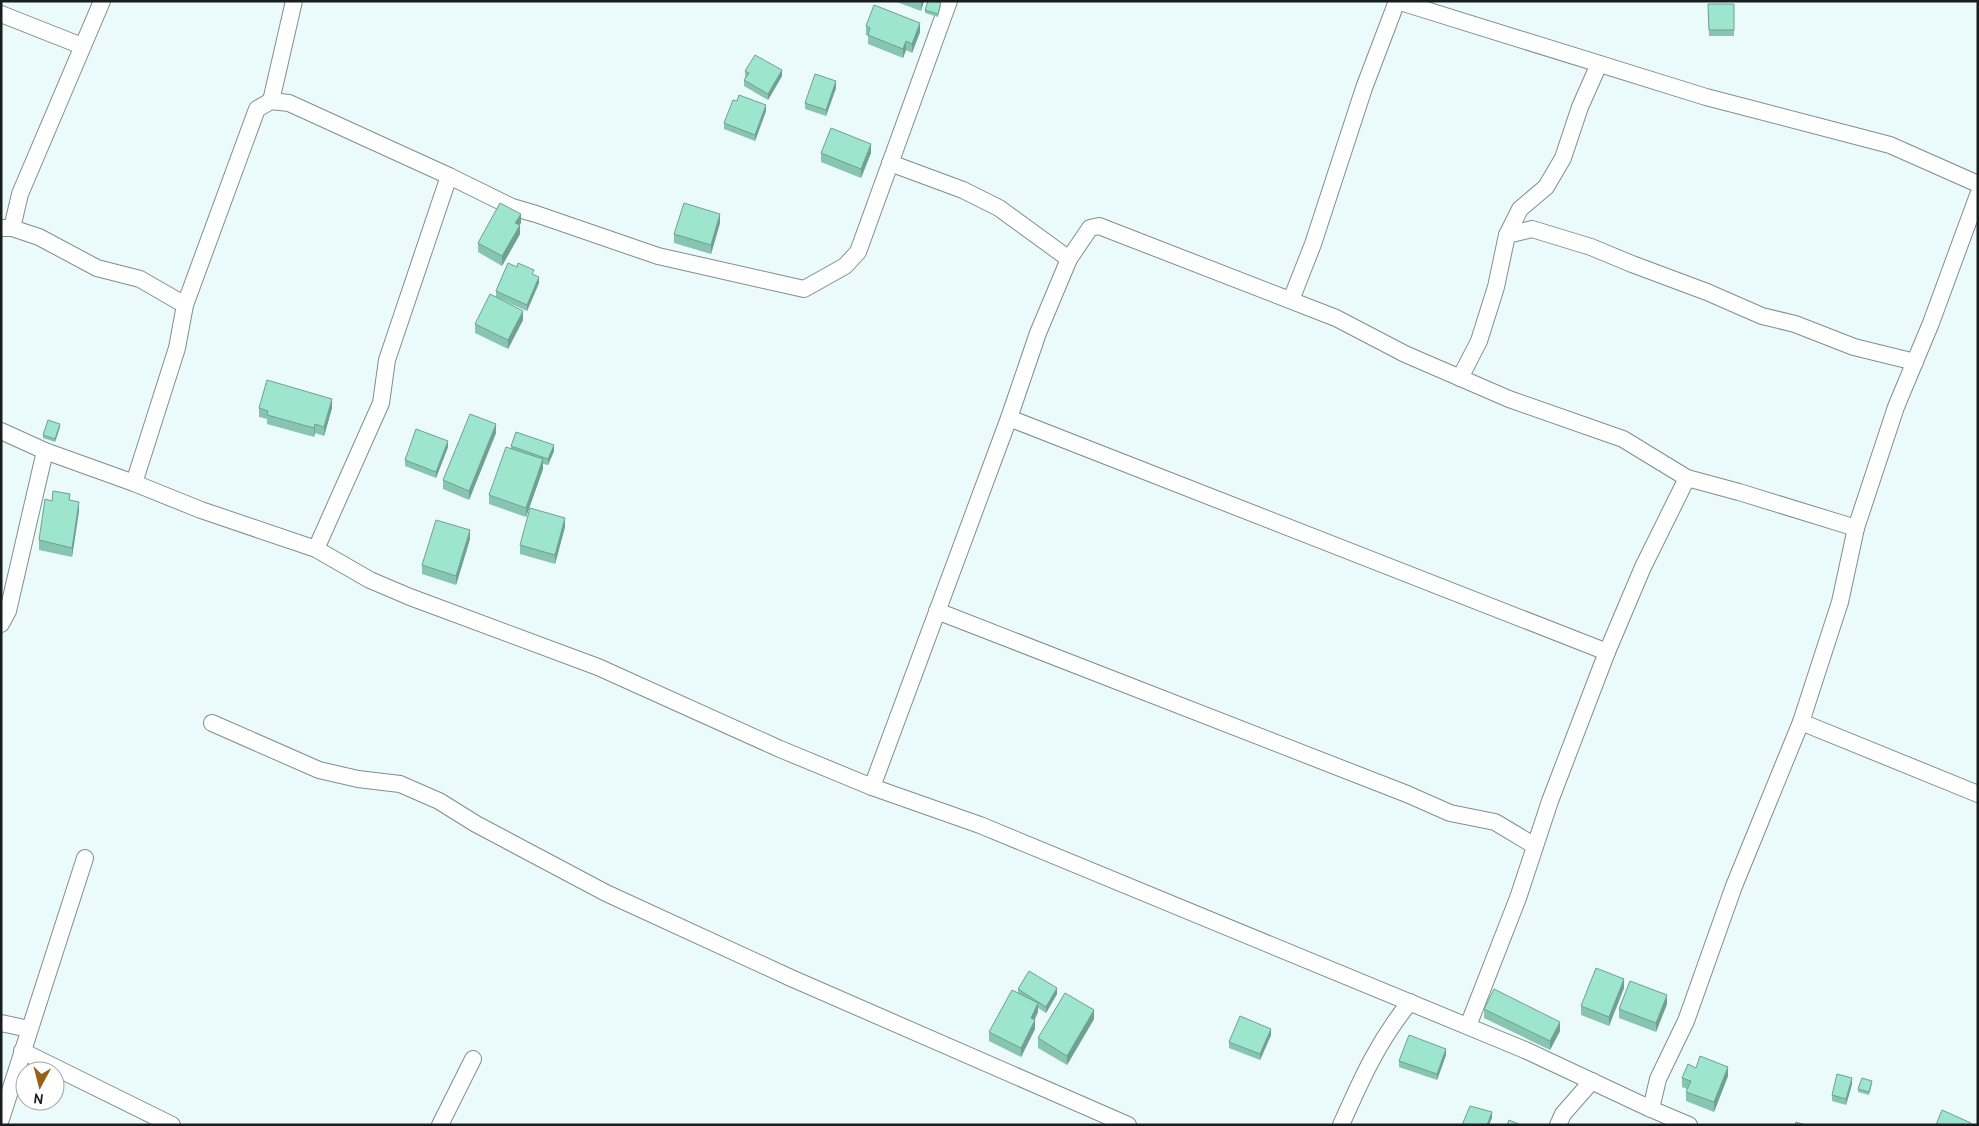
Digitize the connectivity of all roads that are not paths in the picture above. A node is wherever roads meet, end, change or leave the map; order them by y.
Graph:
1 (102, 1) edge
2 (294, 1) edge
3 (949, 1) edge
4 (1397, 1) edge
5 (1, 14) edge
6 (82, 46) junction
7 (1599, 64) junction
8 (271, 101) junction
9 (890, 163) junction
10 (450, 176) junction
11 (1978, 184) edge
12 (1978, 195) edge
13 (7, 228) edge
14 (1507, 235) junction
15 (1069, 259) junction
16 (1291, 300) junction
17 (185, 305) junction
18 (1915, 362) junction
19 (1460, 378) junction
20 (1009, 418) junction
21 (1, 431) edge
22 (46, 451) junction
23 (1687, 478) junction
24 (134, 483) junction
25 (1856, 528) junction
26 (316, 549) junction
27 (937, 611) junction
28 (1, 624) edge
29 (1607, 652) junction
30 (1801, 722) junction
31 (212, 723) dead end
32 (872, 787) junction
33 (1978, 794) edge
34 (1535, 846) junction
35 (85, 858) dead end
36 (1410, 1002) junction
37 (1, 1023) edge
38 (1468, 1026) junction
39 (29, 1029) junction
40 (22, 1050) junction
41 (473, 1059) dead end
42 (1592, 1081) junction
43 (1651, 1109) junction
44 (1, 1119) edge
45 (1118, 1123) edge
46 (172, 1125) edge
47 (440, 1125) edge
48 (1340, 1125) edge
49 (1558, 1125) edge
50 (1690, 1125) edge

1 - 6 street
2 - 8 street
3 - 9 street
4 - 7 street
4 - 16 street
5 - 6 street
6 - 13 street
7 - 11 street
7 - 14 street
8 - 10 street
8 - 17 street
9 - 10 street
9 - 15 street
10 - 26 street
12 - 18 street
13 - 17 street
14 - 18 street
14 - 19 street
15 - 16 street
15 - 20 street
16 - 19 street
17 - 24 street
18 - 25 street
19 - 23 street
20 - 27 street
20 - 29 street
21 - 22 street
22 - 24 street
22 - 28 street
23 - 25 street
23 - 29 street
24 - 26 street
25 - 30 street
26 - 32 street
27 - 32 street
27 - 34 street
29 - 34 street
30 - 33 street
30 - 43 street
31 - 45 street
32 - 36 street
34 - 38 street
35 - 39 street
36 - 38 street
36 - 48 street
37 - 39 street
38 - 42 street
39 - 40 street
40 - 44 street
40 - 46 street
41 - 47 street
42 - 43 street
42 - 49 street
43 - 50 street

